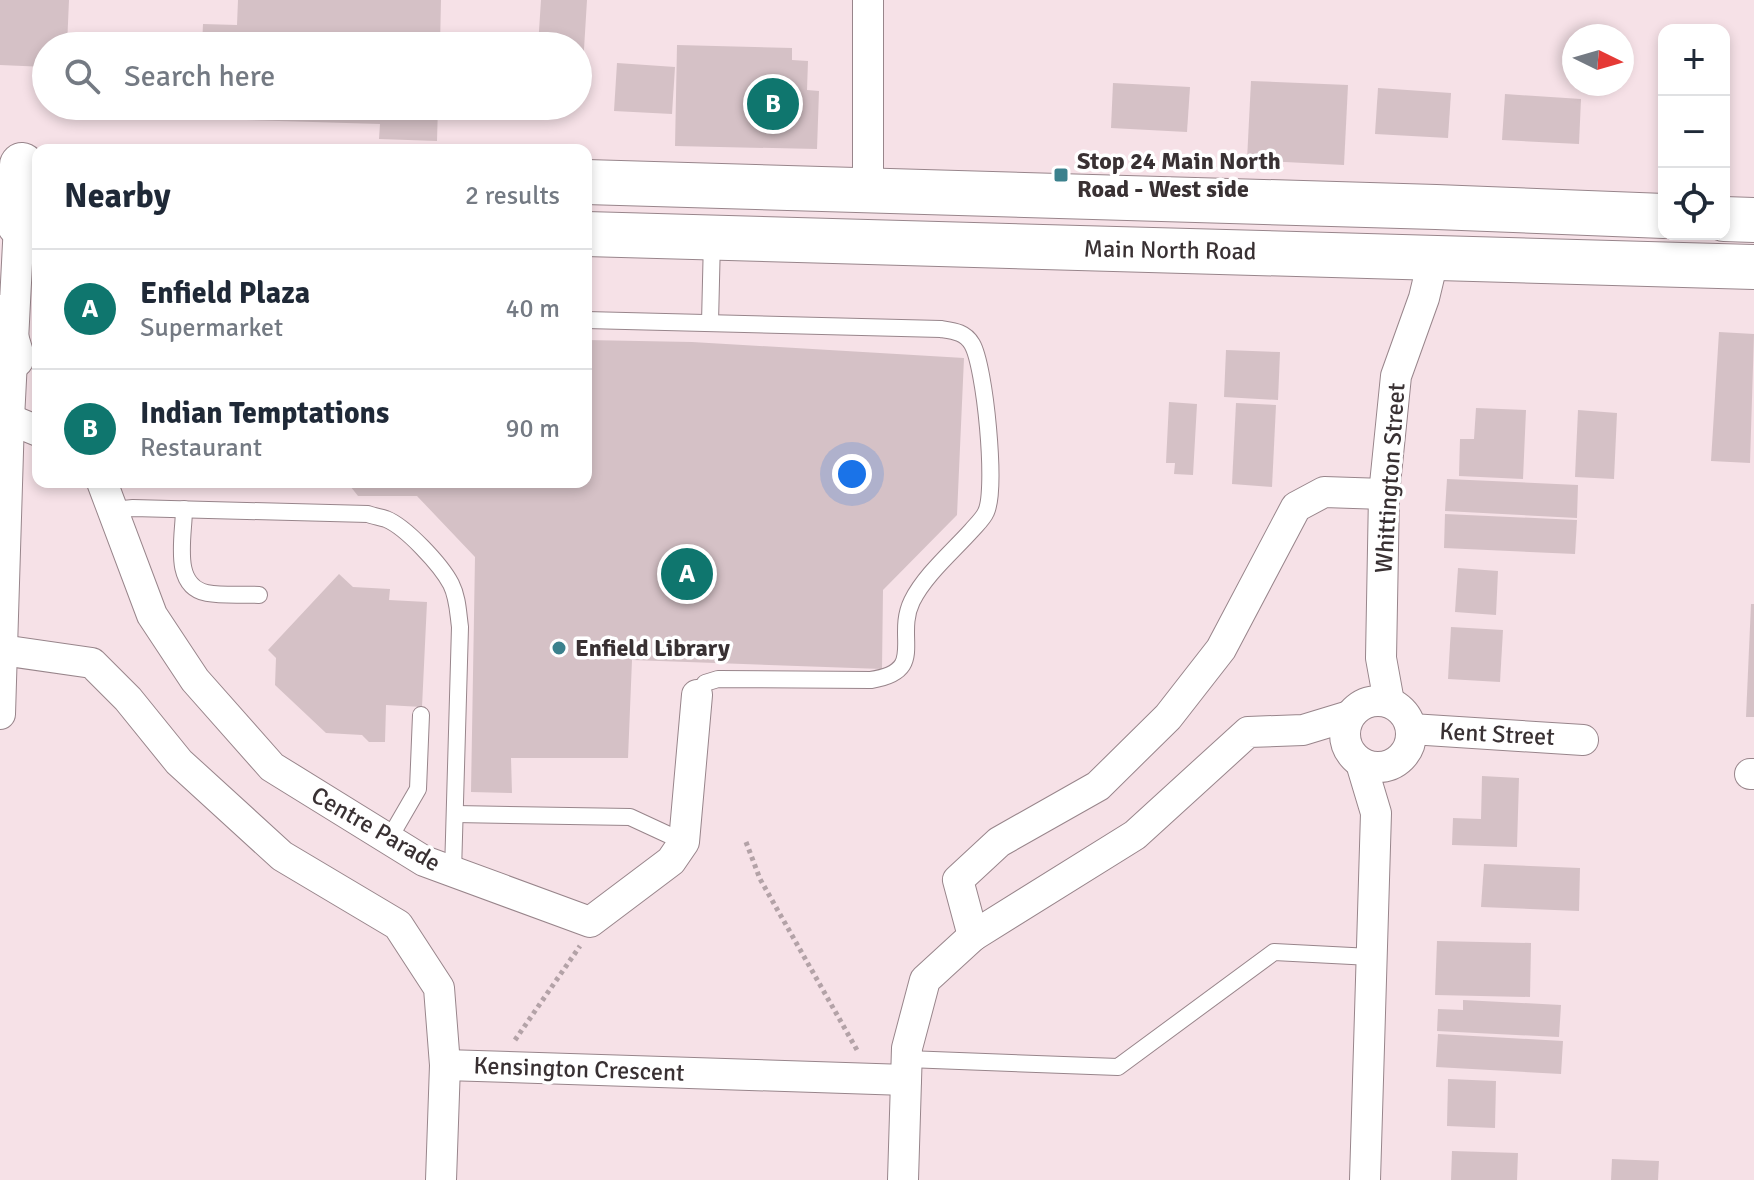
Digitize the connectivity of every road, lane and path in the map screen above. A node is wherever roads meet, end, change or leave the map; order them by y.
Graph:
1 (868, 0) edge
2 (20, 165) edge
3 (592, 184) edge
4 (592, 186) edge
5 (868, 190) junction
6 (1436, 207) junction
7 (1658, 216) edge
8 (1730, 219) edge
9 (1754, 220) edge
10 (19, 223) edge
11 (592, 234) edge
12 (712, 238) junction
13 (865, 242) junction
14 (1434, 256) junction
15 (1754, 267) edge
16 (592, 320) edge
17 (710, 323) junction
18 (6, 337) edge
19 (9, 419) junction
20 (32, 429) edge
21 (104, 488) edge
22 (1384, 494) junction
23 (184, 509) junction
24 (113, 510) junction
25 (259, 595) dead end
26 (2, 650) junction
27 (0, 694) edge
28 (697, 695) joint
29 (0, 714) edge
30 (421, 715) dead end
31 (1363, 725) junction
32 (1411, 729) junction
33 (1583, 740) dead end
34 (1395, 764) junction
35 (1376, 813) junction
36 (455, 814) junction
37 (389, 839) junction
38 (684, 842) junction
39 (746, 842) dead end
40 (453, 872) junction
41 (973, 936) junction
42 (584, 940) dead end
43 (1371, 957) junction
44 (514, 1041) dead end
45 (863, 1061) dead end
46 (445, 1065) junction
47 (906, 1070) junction
48 (441, 1180) edge
49 (903, 1180) edge
50 (1365, 1180) edge

1 - 5 street
2 - 10 highway
3 - 5 highway, Main North Road
4 - 12 highway
5 - 6 highway, Main North Road
5 - 13 highway
6 - 7 highway, Main North Road
6 - 14 highway
8 - 9 highway
10 - 18 street
11 - 12 highway, Main North Road
12 - 13 highway, Main North Road
12 - 17 lane
13 - 14 highway, Main North Road
14 - 15 highway, Main North Road
14 - 22 street, Whittington Street
16 - 17 lane
17 - 28 lane
18 - 19 street
19 - 20 street
19 - 26 street
21 - 24 street, Centre Parade
22 - 31 street, Whittington Street
22 - 41 street
23 - 24 lane
23 - 25 lane
23 - 36 lane
24 - 37 street, Centre Parade
26 - 27 street
26 - 46 street, Kensington Crescent
27 - 29 street
28 - 38 street
30 - 37 lane
31 - 32 street
31 - 34 street
31 - 35 street
31 - 41 street
32 - 33 street, Kent Street
32 - 34 street
34 - 35 street
35 - 43 street
36 - 38 lane
36 - 40 lane
37 - 40 street, Centre Parade
38 - 40 street, Centre Parade
39 - 45 path
41 - 47 street
42 - 44 path
43 - 47 lane
43 - 50 street
46 - 47 street, Kensington Crescent
46 - 48 street
47 - 49 street

